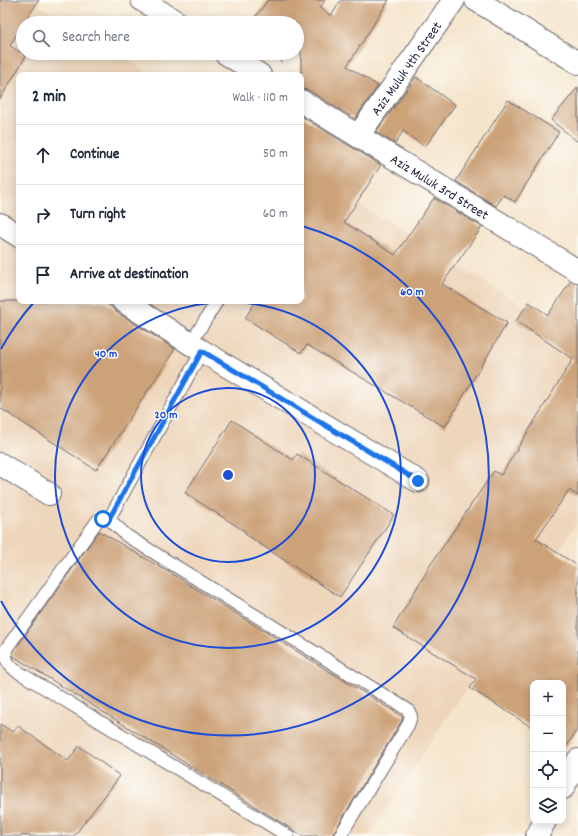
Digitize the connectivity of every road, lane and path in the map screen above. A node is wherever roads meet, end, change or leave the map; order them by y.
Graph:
1 (142, 0) edge
2 (454, 0) edge
3 (476, 0) edge
4 (167, 16) edge
5 (236, 60) edge
6 (578, 63) edge
7 (255, 72) edge
8 (304, 104) edge
9 (358, 136) junction
10 (0, 224) edge
11 (16, 234) edge
12 (578, 272) edge
13 (129, 304) edge
14 (215, 304) edge
15 (197, 347) junction
16 (0, 464) edge
17 (418, 481) dead end
18 (49, 494) dead end
19 (109, 519) junction
20 (578, 760) edge
21 (566, 782) edge
22 (543, 824) edge
23 (288, 836) edge
24 (340, 836) edge
25 (537, 836) edge

1 - 4 street
2 - 9 street, Aziz Muluk 4th Street
3 - 6 street
5 - 7 street
8 - 9 street, Aziz Muluk 3rd Street
9 - 12 street, Aziz Muluk 3rd Street
10 - 11 street
13 - 15 street
14 - 15 lane
15 - 17 street
15 - 19 lane
16 - 18 street
19 - 23 lane
19 - 24 lane
20 - 21 street
22 - 25 street

